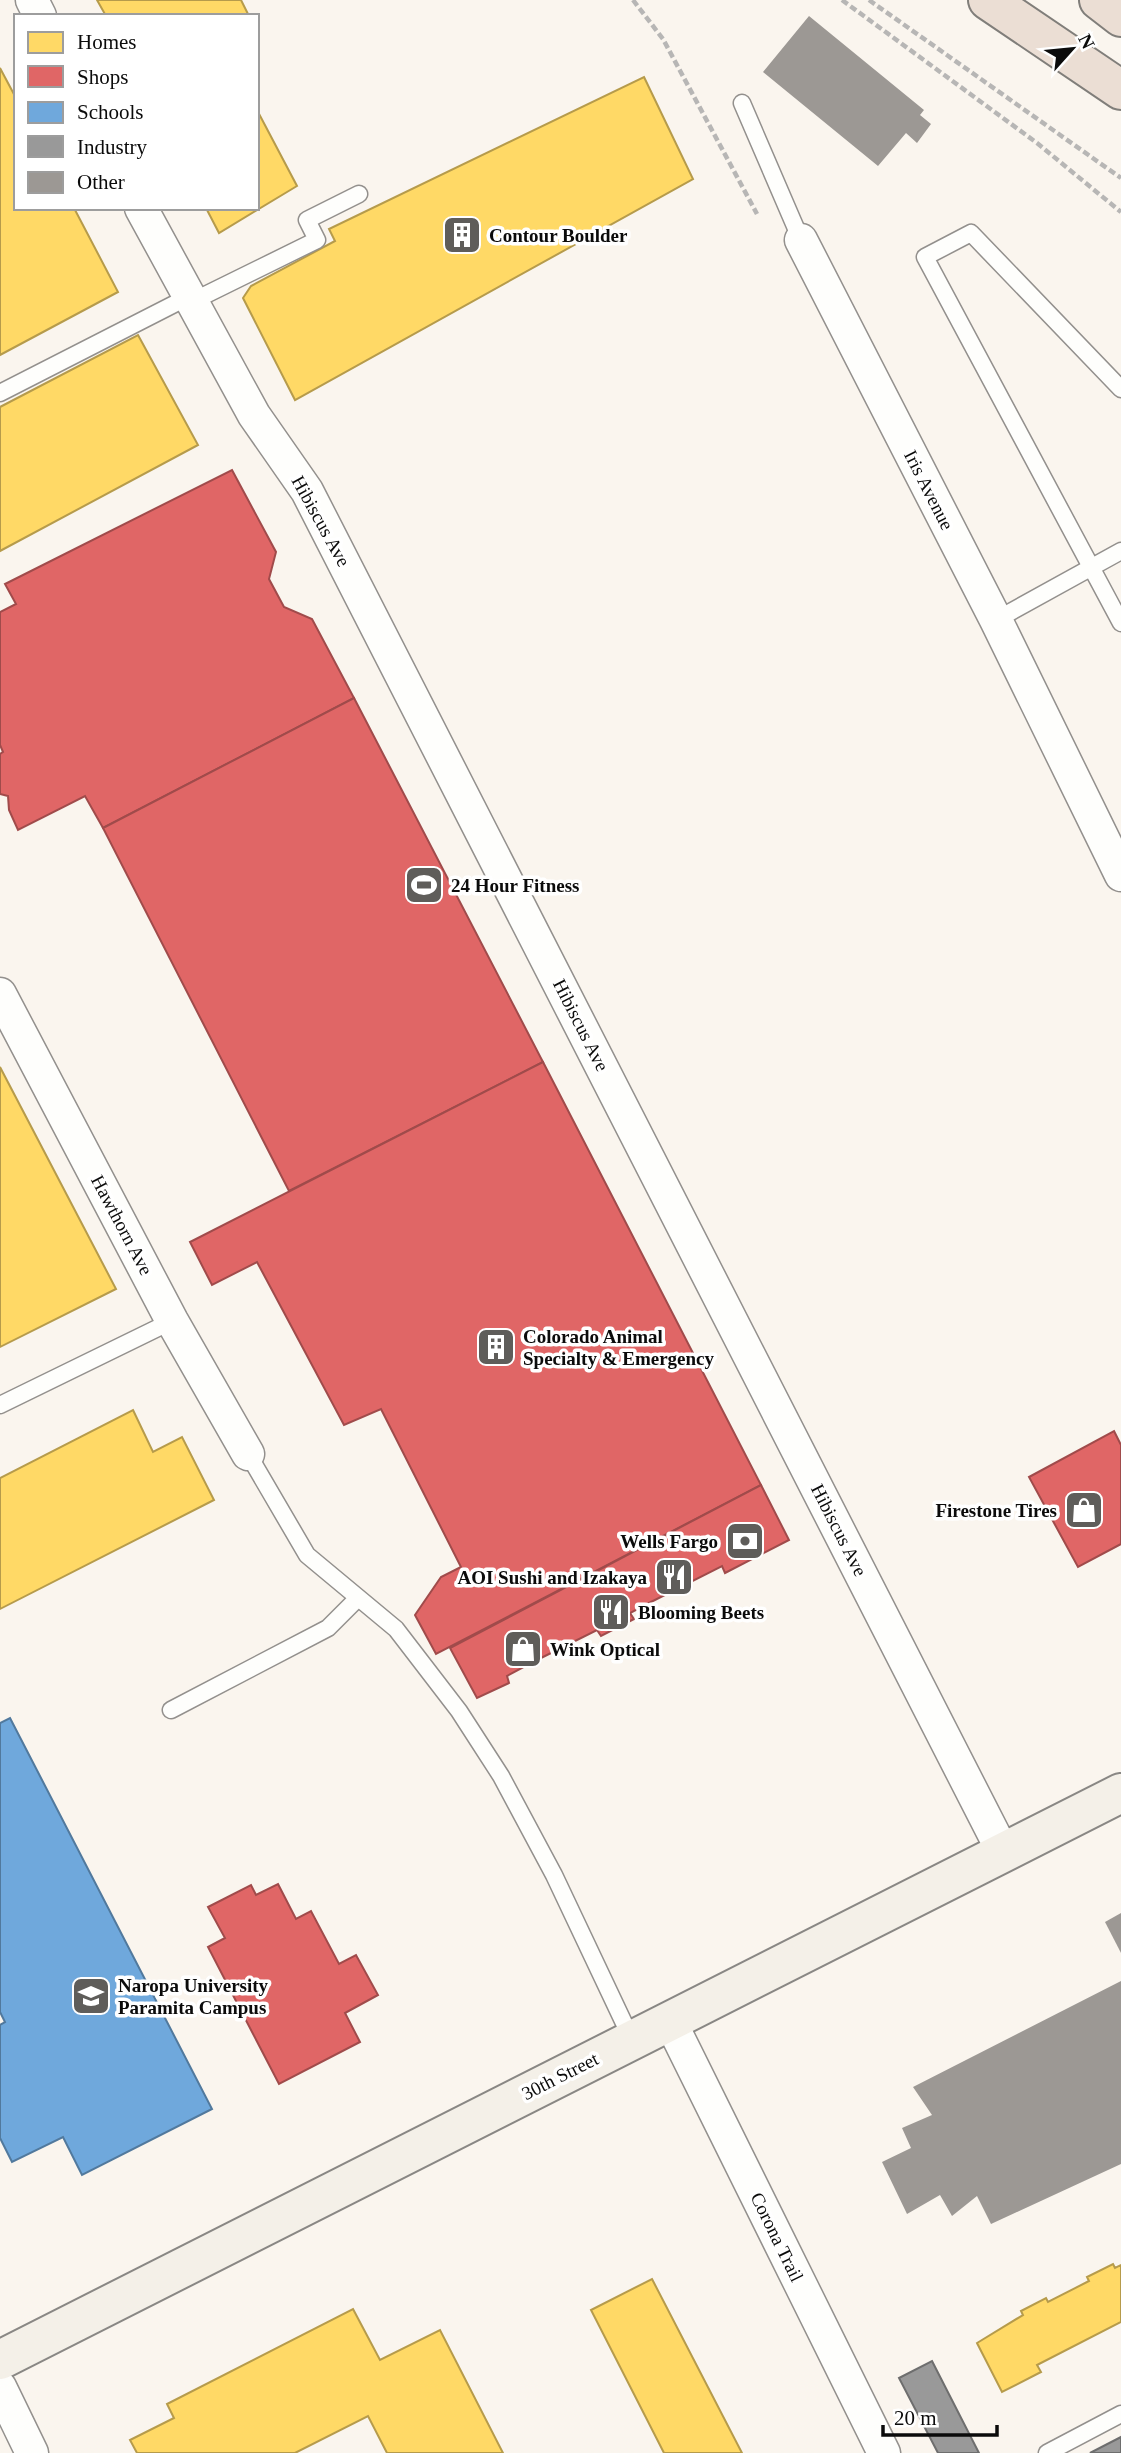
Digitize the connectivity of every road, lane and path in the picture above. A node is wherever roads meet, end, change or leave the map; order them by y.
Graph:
1 (633, 0) edge
2 (842, 0) edge
3 (869, 0) edge
4 (988, 0) edge
5 (1099, 0) edge
6 (1121, 17) edge
7 (1121, 90) edge
8 (742, 103) dead end
9 (1121, 178) edge
10 (359, 194) dead end
11 (142, 210) edge
12 (1121, 212) edge
13 (801, 240) junction
14 (189, 300) junction
15 (1121, 389) edge
16 (0, 393) edge
17 (1121, 551) edge
18 (1092, 569) junction
19 (996, 620) junction
20 (1121, 623) edge
21 (1121, 876) edge
22 (0, 994) edge
23 (172, 1321) junction
24 (0, 1405) edge
25 (248, 1454) joint
26 (358, 1598) junction
27 (170, 1710) dead end
28 (1121, 1793) edge
29 (1003, 1852) junction
30 (670, 2021) junction
31 (632, 2040) junction
32 (0, 2360) edge
33 (0, 2387) edge
34 (1121, 2414) edge
35 (32, 2453) edge
36 (884, 2453) edge
37 (1047, 2453) edge

1 - 13 path
2 - 12 path
3 - 9 path
4 - 7 highway
5 - 6 highway
8 - 13 lane, Iris Avenue
10 - 14 lane
11 - 14 street, Hibiscus Ave
13 - 19 street, Iris Avenue
14 - 16 lane
14 - 29 street, Hibiscus Ave
15 - 18 lane
17 - 18 lane
18 - 19 lane
18 - 20 lane
19 - 21 street, Iris Avenue
22 - 23 street, Hawthorn Ave
23 - 24 lane
23 - 25 street, Hawthorn Ave
25 - 26 lane
26 - 27 lane
26 - 31 lane
28 - 29 main road, 30th Street
29 - 30 main road, 30th Street
30 - 31 main road, 30th Street
30 - 36 street, Corona Trail
31 - 32 main road, 30th Street
33 - 35 street
34 - 37 lane

